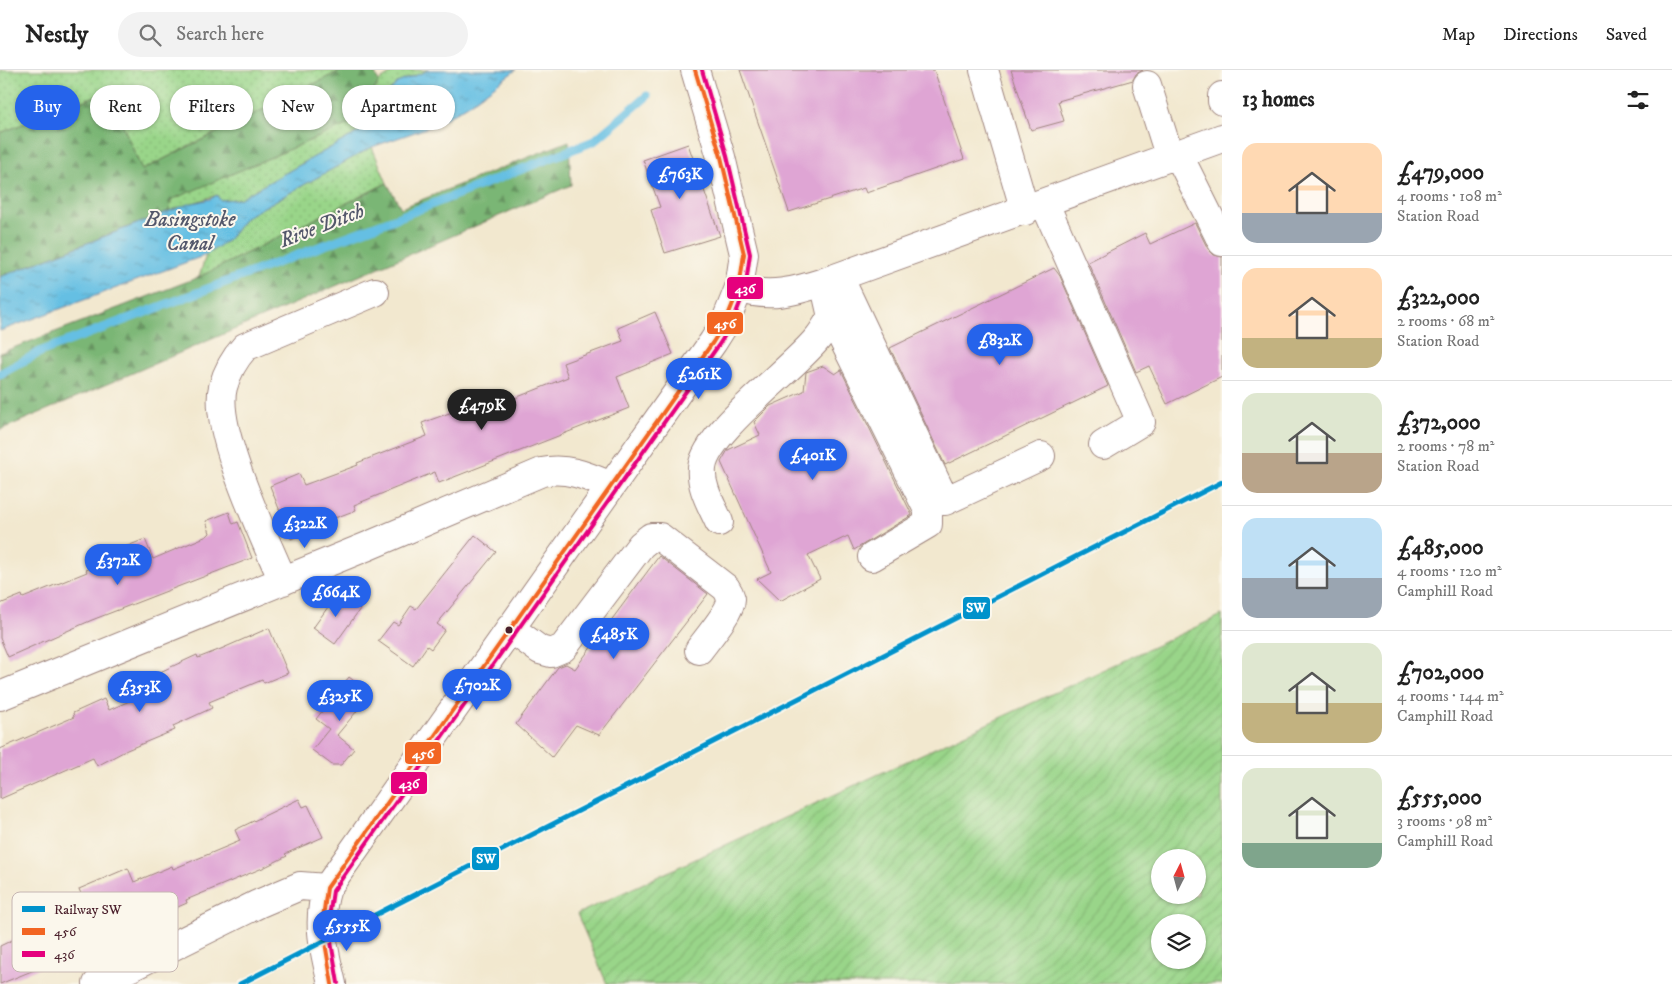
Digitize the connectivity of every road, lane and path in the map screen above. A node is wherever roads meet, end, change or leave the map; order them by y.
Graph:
1 (695, 70) edge
2 (984, 70) edge
3 (1147, 85) dead end
4 (1222, 96) edge
5 (1222, 101) edge
6 (1222, 138) edge
7 (1174, 156) junction
8 (1035, 207) junction
9 (1222, 242) edge
10 (832, 279) junction
11 (739, 288) junction
12 (375, 292) dead end
13 (832, 317) junction
14 (1103, 445) dead end
15 (1041, 456) dead end
16 (611, 486) junction
17 (719, 522) dead end
18 (872, 557) dead end
19 (283, 581) junction
20 (510, 628) junction
21 (699, 650) dead end
22 (0, 696) edge
23 (327, 888) junction
24 (178, 945) edge
25 (122, 972) edge
26 (97, 984) edge
27 (332, 984) edge

1 - 11 street
2 - 8 street
3 - 7 street
4 - 5 street
6 - 7 street
7 - 8 street
7 - 9 street
8 - 10 street
8 - 14 street
10 - 11 street
10 - 13 street
10 - 15 street
11 - 16 street
12 - 19 street
13 - 17 street
13 - 18 street
16 - 19 street
16 - 20 street
19 - 22 street
20 - 21 street
20 - 23 street
23 - 24 street
23 - 27 street
25 - 26 street

